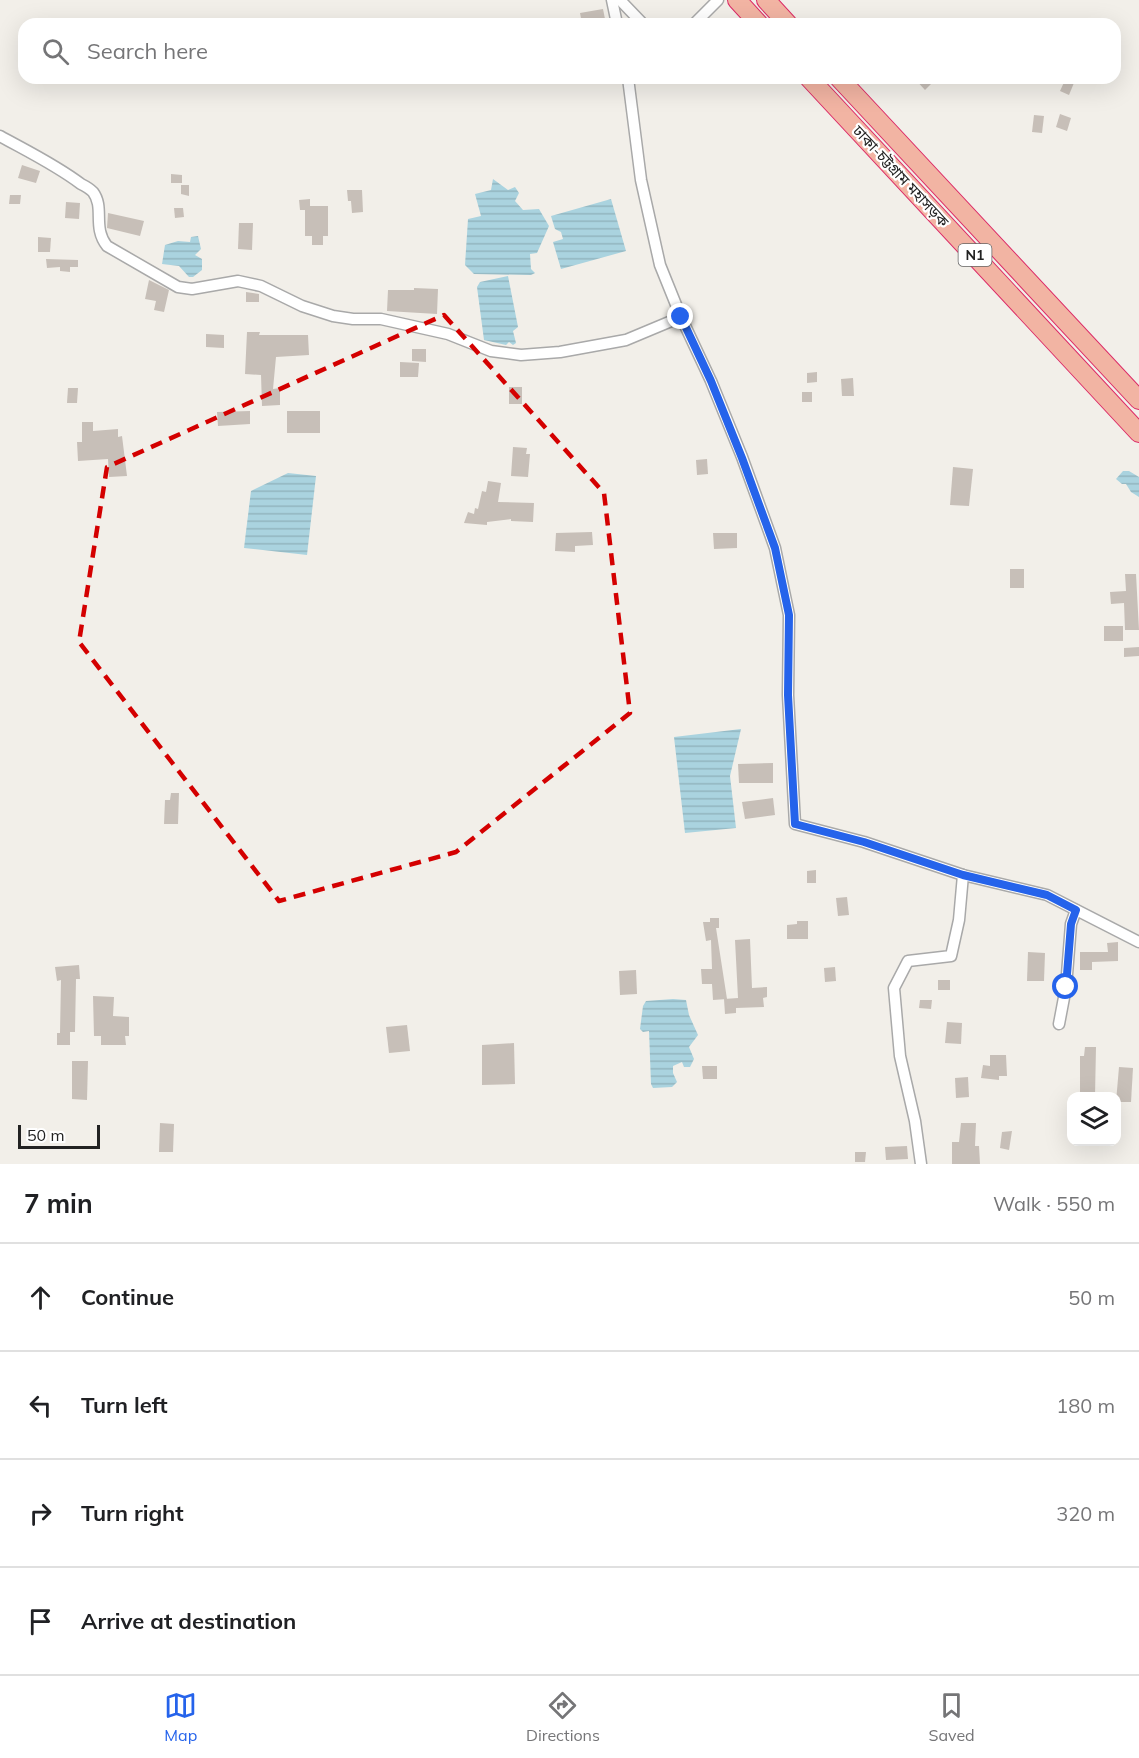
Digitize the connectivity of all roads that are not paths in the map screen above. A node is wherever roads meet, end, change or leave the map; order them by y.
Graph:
1 (612, 0) edge
2 (620, 0) edge
3 (718, 0) edge
4 (737, 0) edge
5 (766, 0) edge
6 (616, 18) edge
7 (638, 18) edge
8 (700, 18) edge
9 (754, 18) edge
10 (782, 18) edge
11 (629, 84) edge
12 (815, 84) edge
13 (845, 84) edge
14 (0, 135) edge
15 (681, 317) junction
16 (1139, 400) edge
17 (1139, 433) edge
18 (963, 875) junction
19 (1076, 910) junction
20 (1139, 942) edge
21 (1059, 1024) dead end
22 (921, 1164) edge

1 - 6 street
2 - 7 street
3 - 8 street
4 - 9 highway
5 - 10 highway
11 - 15 street
12 - 17 highway, ঢাকা-চট্টগ্রাম মহাসড়ক / N1
13 - 16 highway, ঢাকা-চট্টগ্রাম মহাসড়ক / N1
14 - 15 street
15 - 18 street
18 - 19 street
18 - 22 street
19 - 20 street
19 - 21 street

